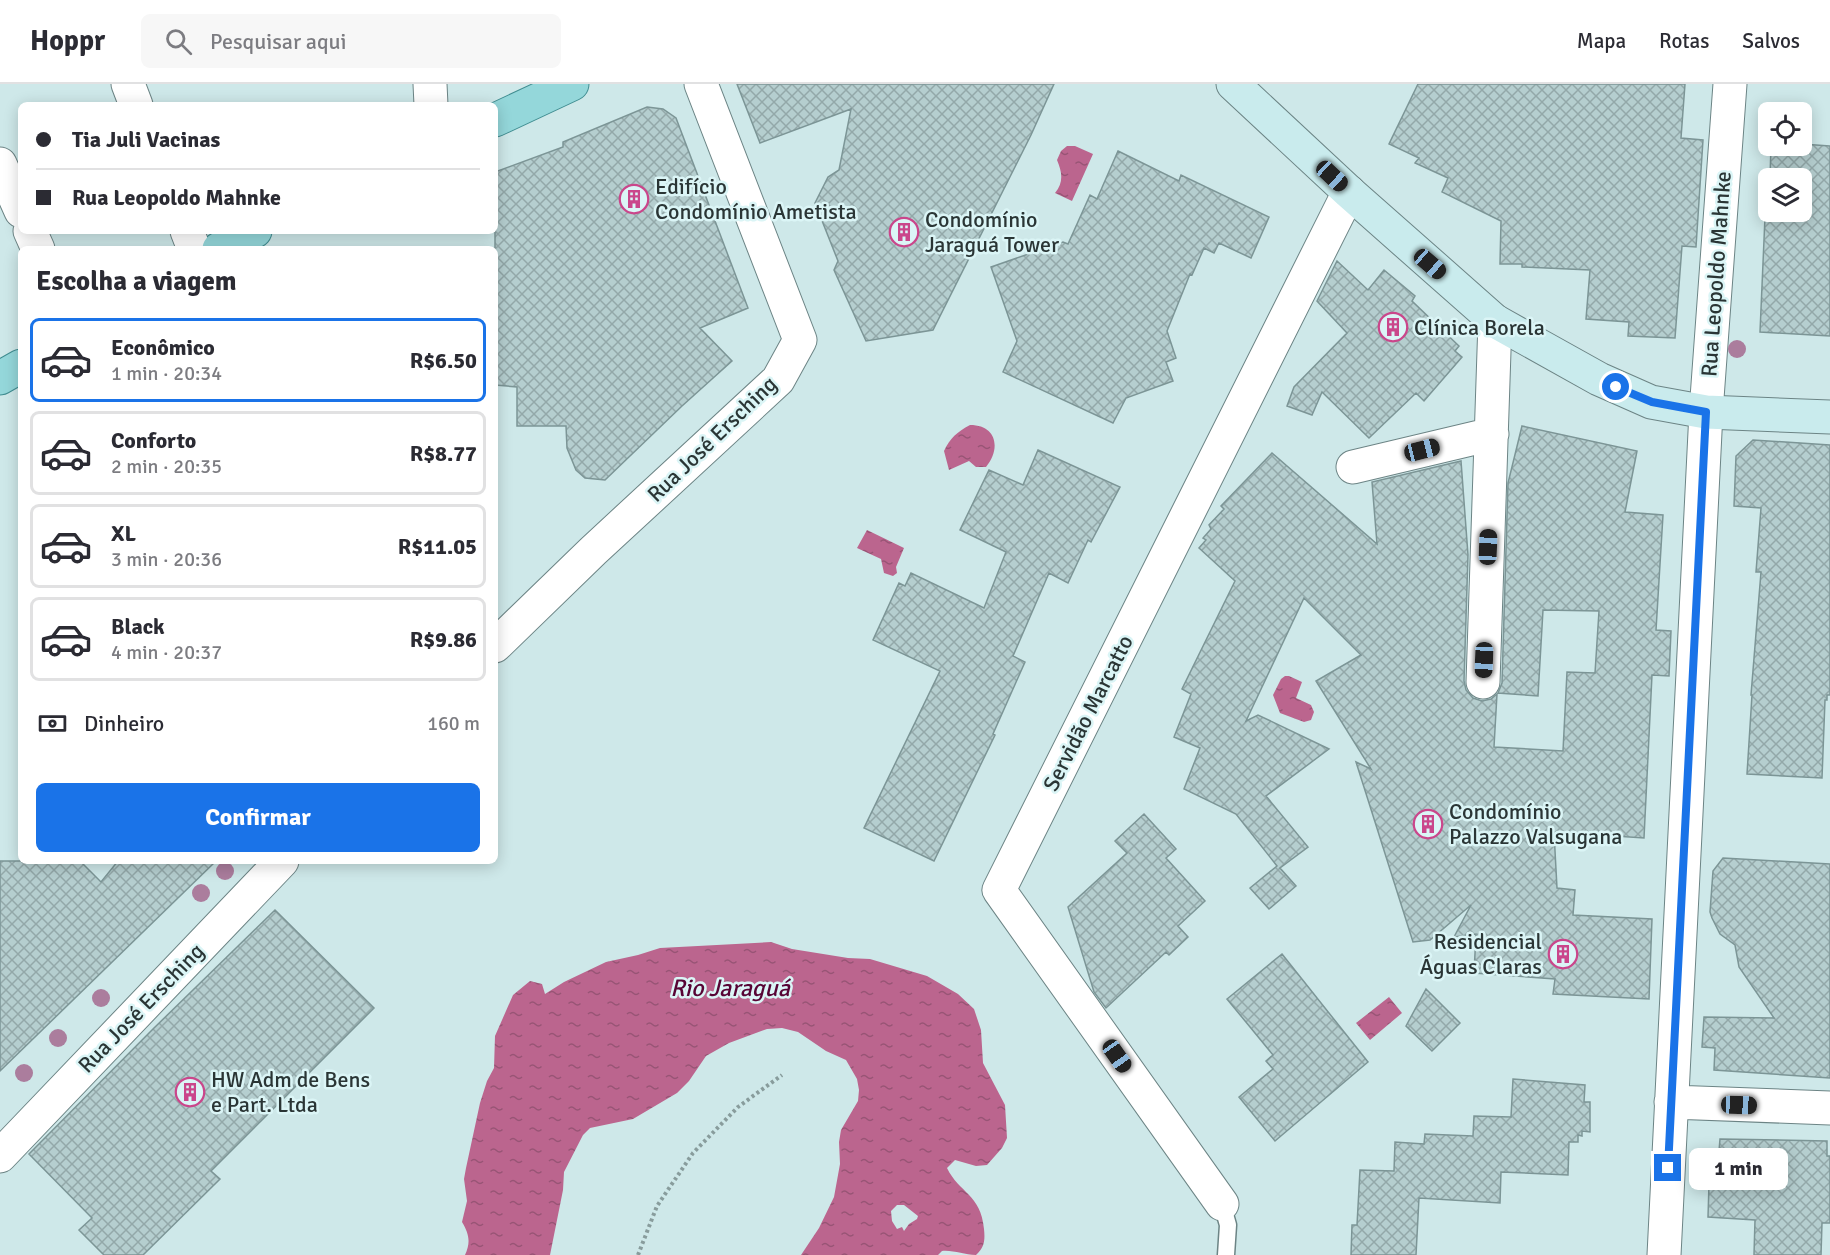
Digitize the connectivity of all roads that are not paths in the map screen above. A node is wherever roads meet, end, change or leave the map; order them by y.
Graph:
1 (128, 84) edge
2 (430, 84) edge
3 (572, 84) edge
4 (700, 84) edge
5 (1233, 84) edge
6 (1730, 84) edge
7 (135, 102) edge
8 (431, 102) edge
9 (498, 119) edge
10 (0, 164) edge
11 (1349, 192) junction
12 (18, 204) edge
13 (249, 234) edge
14 (225, 246) edge
15 (1495, 321) junction
16 (18, 368) edge
17 (0, 378) edge
18 (1706, 412) junction
19 (1830, 417) edge
20 (1492, 434) junction
21 (1353, 467) dead end
22 (498, 643) edge
23 (1483, 682) dead end
24 (279, 864) edge
25 (1671, 1102) junction
26 (1830, 1108) edge
27 (0, 1156) edge
28 (1222, 1204) joint
29 (1226, 1255) edge
30 (1664, 1255) edge

1 - 7 street
2 - 8 street
3 - 9 main road
4 - 22 street, Rua José Ersching
5 - 11 street
6 - 18 street, Rua Leopoldo Mahnke
10 - 12 street
11 - 15 street
11 - 28 street, Servidão Marcatto
13 - 14 main road
15 - 18 street
15 - 20 street
16 - 17 main road
18 - 19 street
18 - 25 street, Rua Leopoldo Mahnke
20 - 21 street
20 - 23 street
24 - 27 street, Rua José Ersching
25 - 26 street
25 - 30 street, Rua Leopoldo Mahnke
28 - 29 lane

